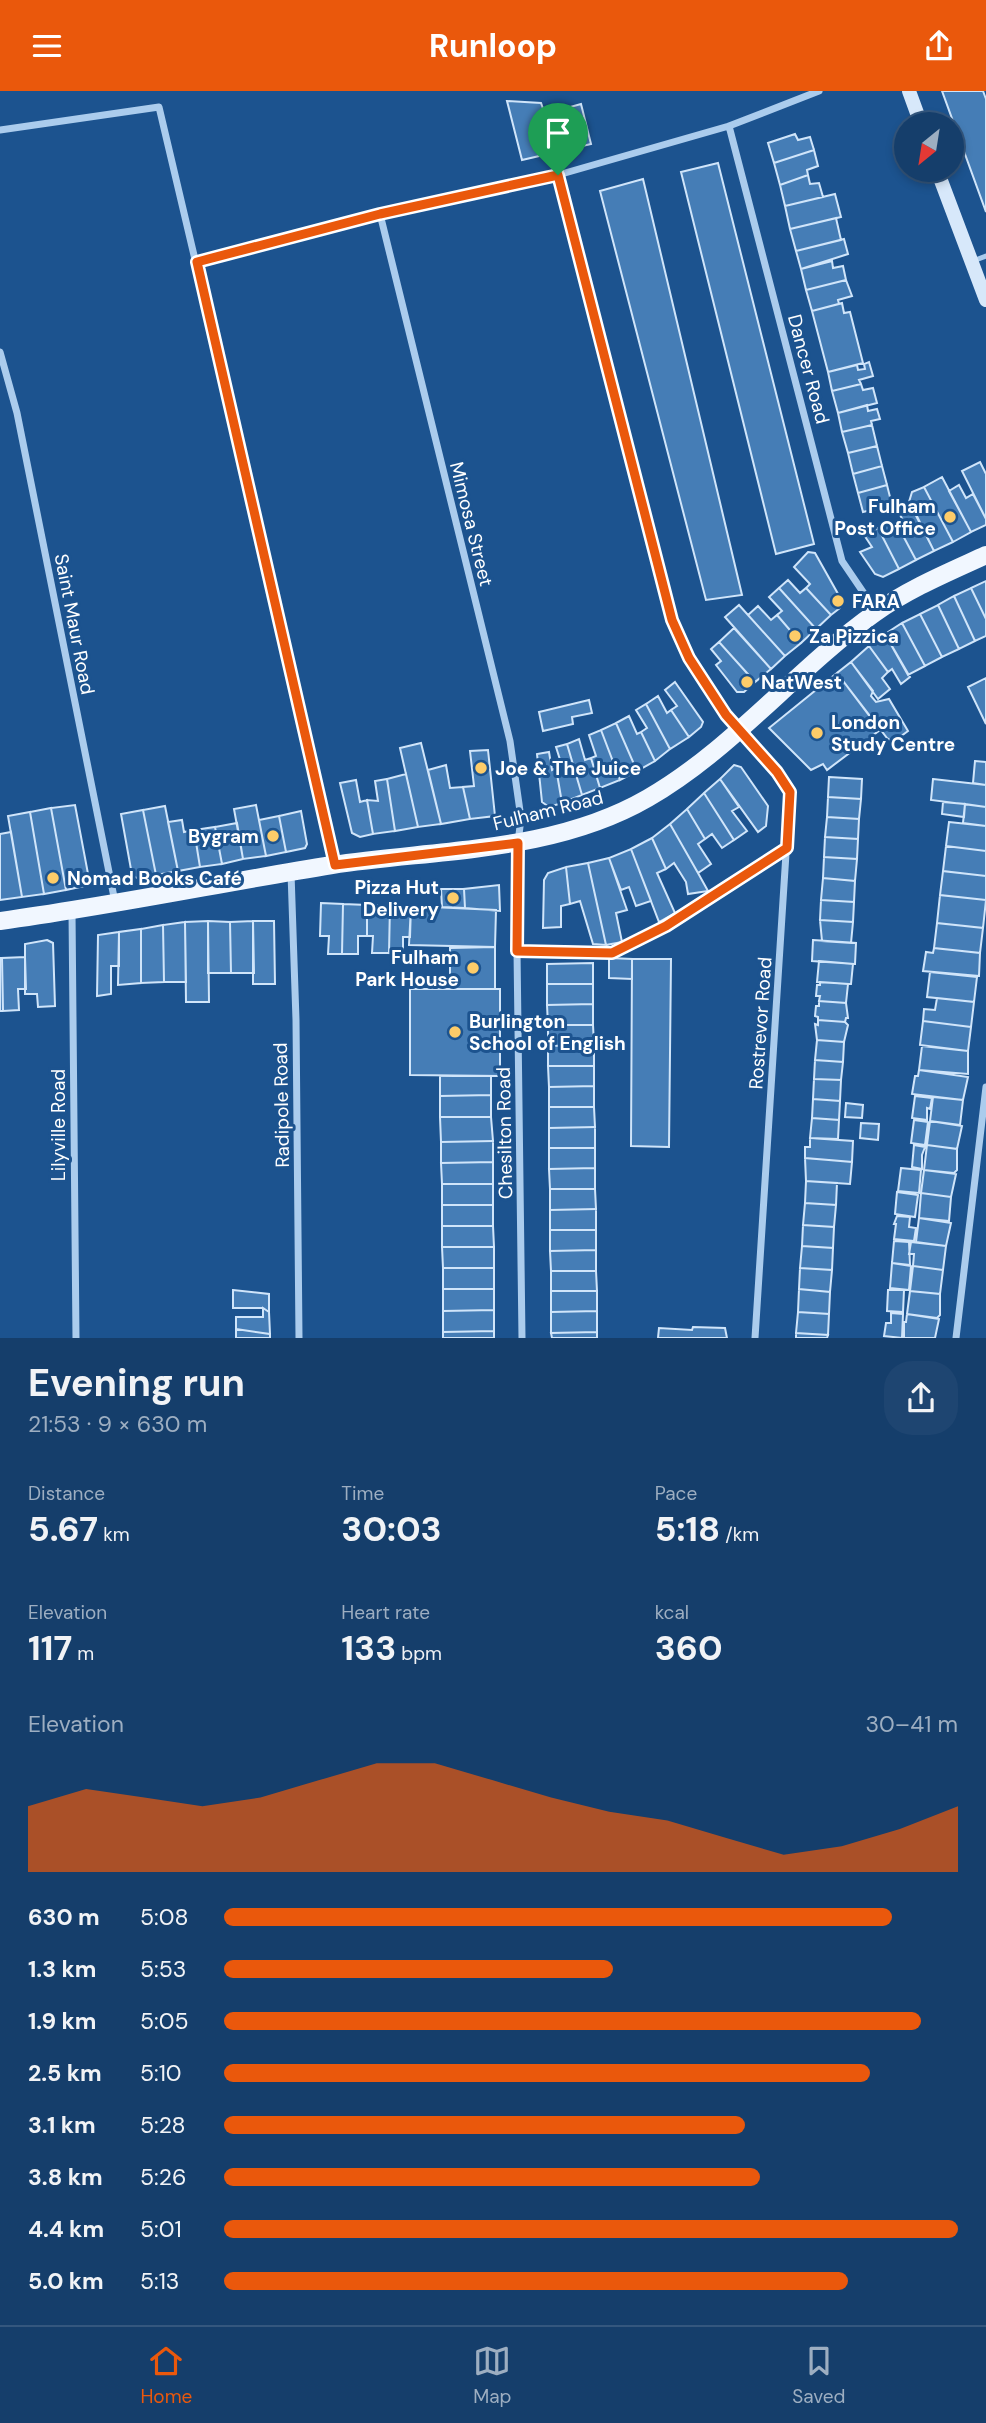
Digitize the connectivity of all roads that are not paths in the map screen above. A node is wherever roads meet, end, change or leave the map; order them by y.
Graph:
1 (819, 91) edge
2 (909, 91) edge
3 (917, 112) edge
4 (729, 127) junction
5 (0, 130) edge
6 (558, 175) junction
7 (941, 182) edge
8 (380, 214) junction
9 (986, 256) edge
10 (197, 262) junction
11 (969, 262) junction
12 (986, 300) edge
13 (0, 352) edge
14 (986, 555) edge
15 (876, 612) junction
16 (739, 729) junction
17 (518, 843) junction
18 (787, 848) junction
19 (335, 865) junction
20 (291, 872) junction
21 (115, 903) junction
22 (72, 912) junction
23 (0, 921) edge
24 (517, 951) junction
25 (986, 1087) edge
26 (76, 1338) edge
27 (299, 1338) edge
28 (522, 1338) edge
29 (755, 1338) edge
30 (956, 1338) edge

1 - 4 street
2 - 3 street
4 - 6 street
4 - 15 street, Dancer Road
5 - 10 street
6 - 8 street
6 - 16 street, Rostrevor Road
7 - 11 street
8 - 10 street
8 - 17 street, Mimosa Street
9 - 11 lane
10 - 19 street
11 - 12 street
13 - 21 street, Saint Maur Road
14 - 15 main road, Fulham Road
15 - 16 main road, Fulham Road
16 - 17 main road, Fulham Road
16 - 18 street, Rostrevor Road
17 - 19 main road, Fulham Road
17 - 24 street, Chesilton Road
18 - 24 street
18 - 29 street, Rostrevor Road
19 - 20 main road, Fulham Road
20 - 21 main road, Fulham Road
20 - 27 street, Radipole Road
21 - 22 main road, Fulham Road
22 - 23 main road, Fulham Road
22 - 26 street, Lilyville Road
24 - 28 street, Chesilton Road
25 - 30 street

